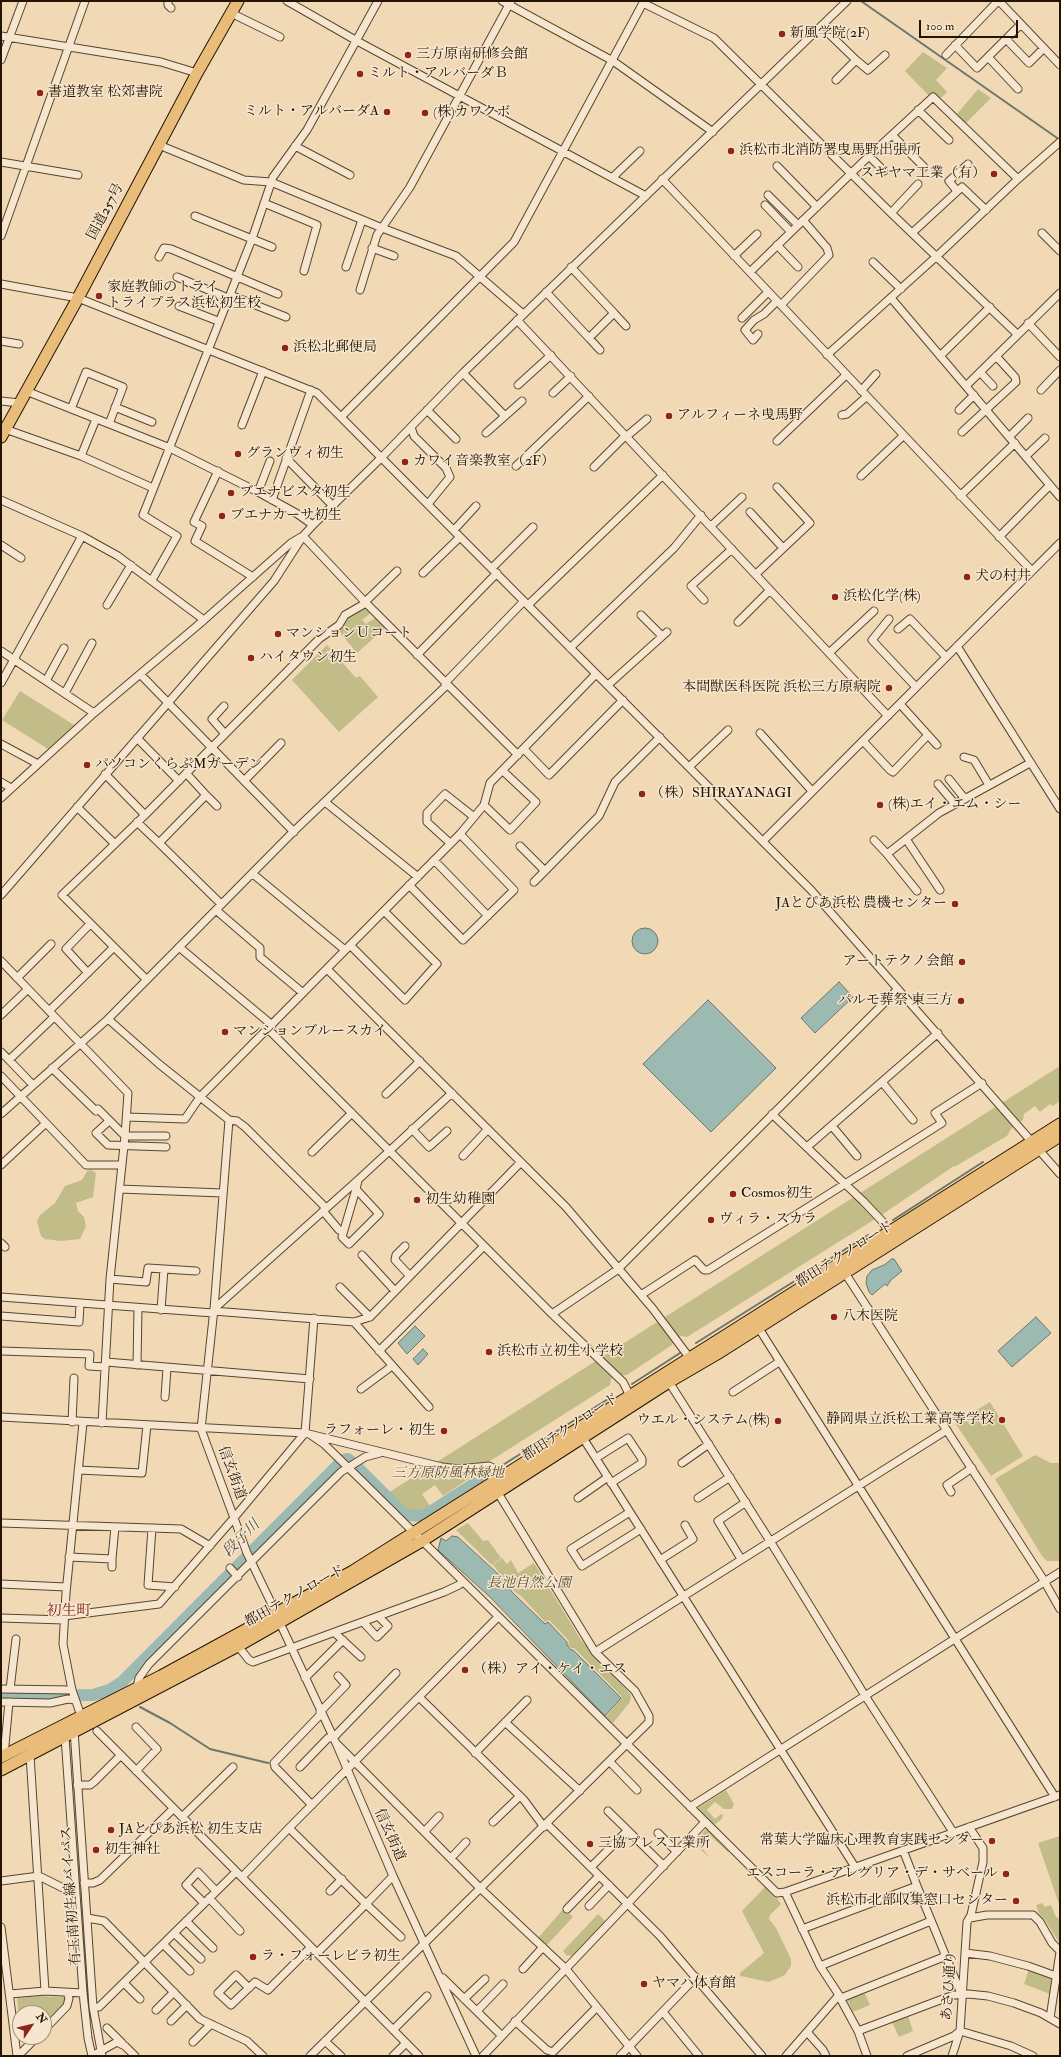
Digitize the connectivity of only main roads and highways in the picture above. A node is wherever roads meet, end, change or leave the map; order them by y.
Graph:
1 (238, 1) edge
2 (3, 433) edge
3 (1060, 1124) edge
4 (1060, 1136) edge
5 (1035, 1146) junction
6 (632, 1401) junction
7 (418, 1538) junction
8 (278, 1618) junction
9 (3, 1757) edge
10 (1, 1770) edge

1 - 2 highway, 国道257号
3 - 5 highway, 都田テクノロード
4 - 5 highway, 都田テクノロード
5 - 6 highway, 都田テクノロード
5 - 6 highway, 都田テクノロード
6 - 7 highway, 都田テクノロード
6 - 7 highway, 都田テクノロード
7 - 8 highway, 都田テクノロード
8 - 9 highway, 都田テクノロード
8 - 10 highway, 都田テクノロード

